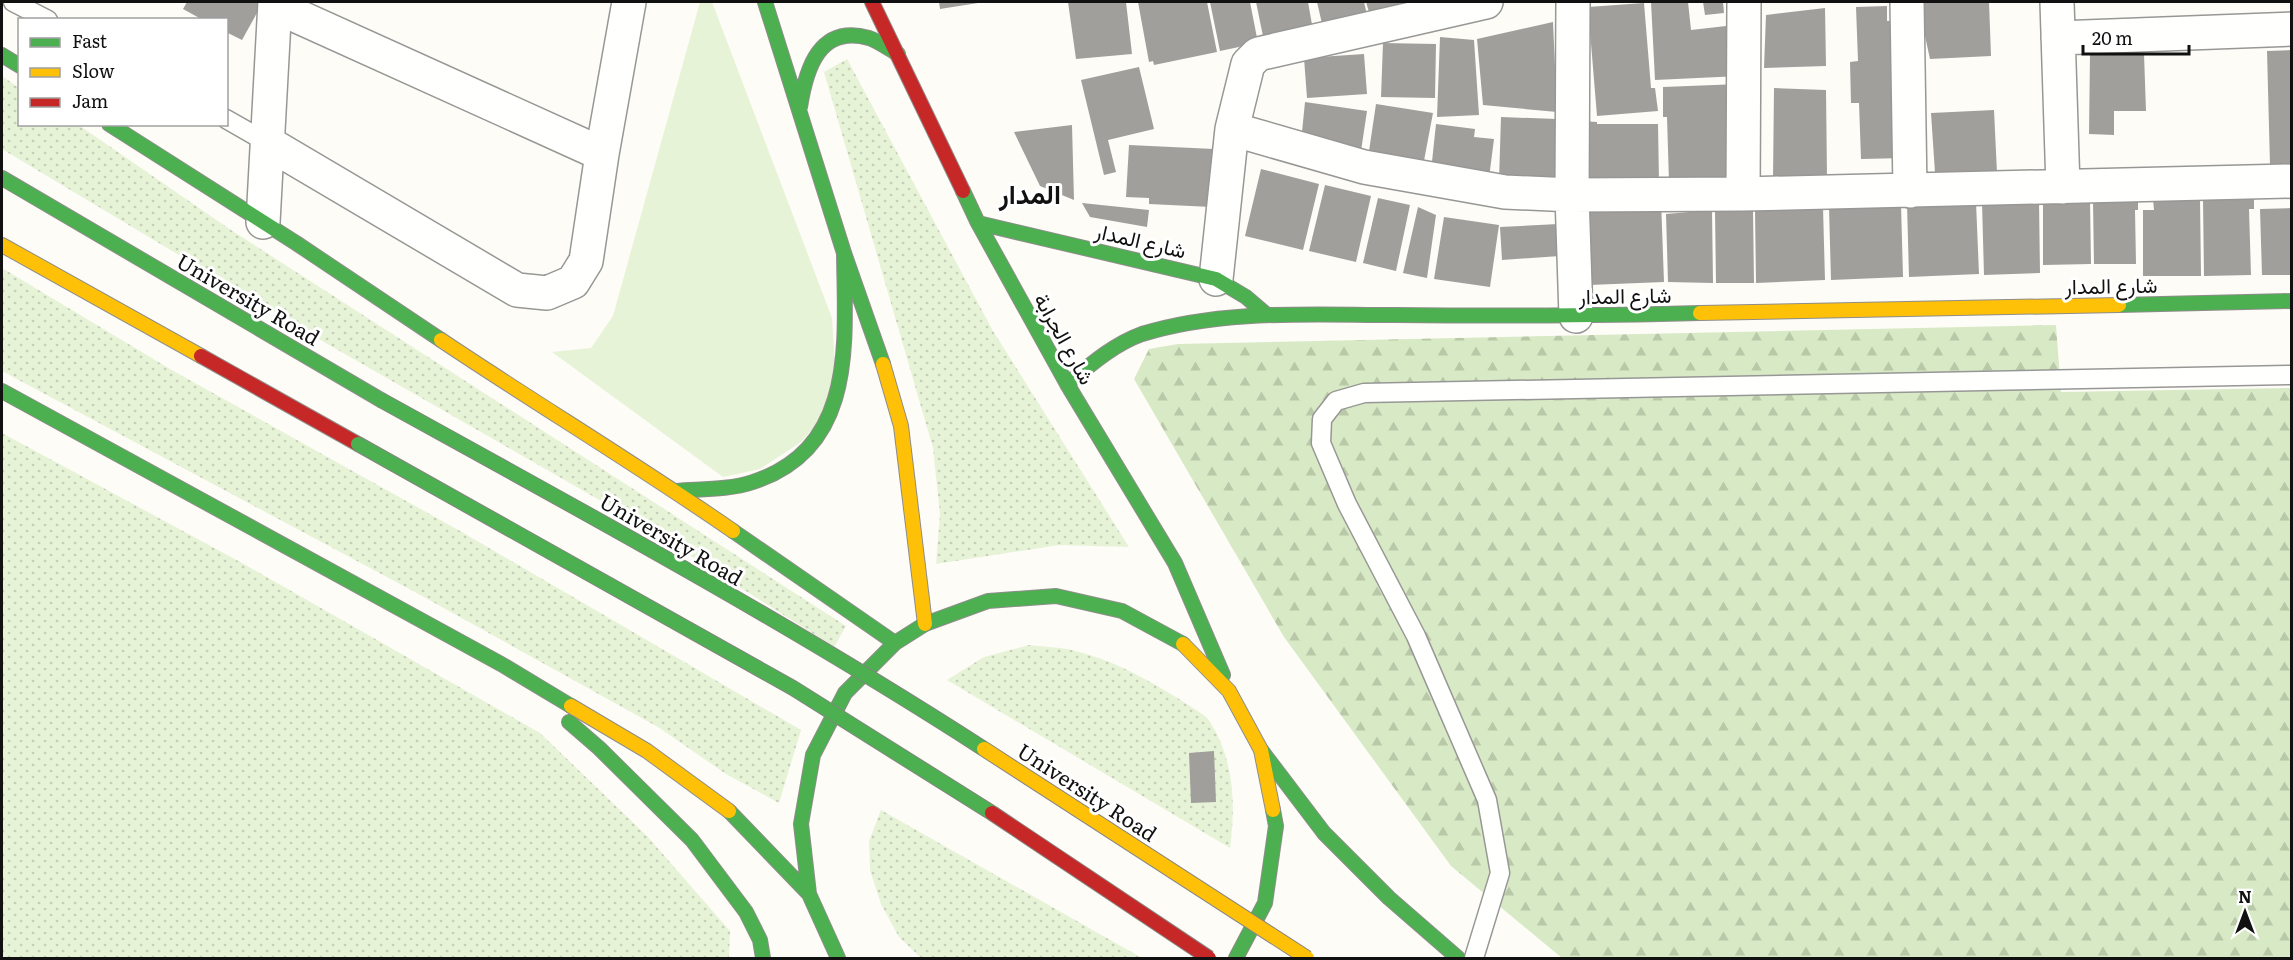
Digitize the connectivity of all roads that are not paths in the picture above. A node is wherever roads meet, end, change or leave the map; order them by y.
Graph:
1 (13, 2) edge
2 (629, 2) edge
3 (765, 2) edge
4 (872, 2) edge
5 (1486, 2) edge
6 (1573, 2) edge
7 (1744, 2) edge
8 (1907, 2) edge
9 (2057, 2) edge
10 (275, 4) edge
11 (44, 18) edge
12 (2292, 29) edge
13 (2058, 38) junction
14 (898, 54) junction
15 (2, 55) edge
16 (18, 65) edge
17 (800, 107) junction
18 (228, 121) edge
19 (113, 126) edge
20 (1232, 129) junction
21 (268, 143) junction
22 (602, 154) junction
23 (2, 178) edge
24 (2292, 181) edge
25 (2063, 187) junction
26 (1910, 191) junction
27 (1743, 194) junction
28 (1572, 195) junction
29 (263, 222) junction
30 (978, 222) junction
31 (2, 245) edge
32 (843, 253) junction
33 (1216, 279) junction
34 (2292, 301) edge
35 (1267, 315) junction
36 (1576, 316) junction
37 (2292, 375) edge
38 (1067, 384) junction
39 (2, 391) edge
40 (676, 491) junction
41 (925, 624) junction
42 (895, 643) junction
43 (501, 664) junction
44 (1229, 691) junction
45 (1261, 750) junction
46 (809, 894) junction
47 (835, 957) edge
48 (763, 958) edge
49 (1209, 958) edge
50 (1236, 958) edge
51 (1307, 958) edge
52 (1458, 958) edge
53 (1474, 958) edge

1 - 11 lane
2 - 22 street
3 - 17 main road
4 - 14 main road, شارع الجرابة
5 - 20 street
6 - 28 street
7 - 27 street
8 - 26 street
9 - 13 street
10 - 21 street
10 - 22 street
12 - 13 street
13 - 25 street
14 - 17 main road
14 - 30 main road, شارع الجرابة
15 - 16 main road
17 - 32 main road
18 - 21 lane
19 - 29 main road
20 - 28 street
20 - 33 street
21 - 22 street
21 - 29 street
23 - 51 main road, University Road, bridge
24 - 25 street
25 - 26 street
26 - 27 street
27 - 28 street
28 - 36 street
29 - 40 main road
30 - 33 main road, شارع المدار
30 - 38 main road, شارع الجرابة
31 - 49 main road, bridge
32 - 40 main road
32 - 41 main road
33 - 35 main road, شارع المدار
34 - 36 main road, شارع المدار
35 - 36 main road, شارع المدار
35 - 38 main road
37 - 53 lane
38 - 44 main road, شارع الجرابة
39 - 43 main road
40 - 42 main road
41 - 42 main road
41 - 44 main road
42 - 46 main road
43 - 46 main road
43 - 48 main road
44 - 45 main road
45 - 50 main road
45 - 52 main road
46 - 47 main road

